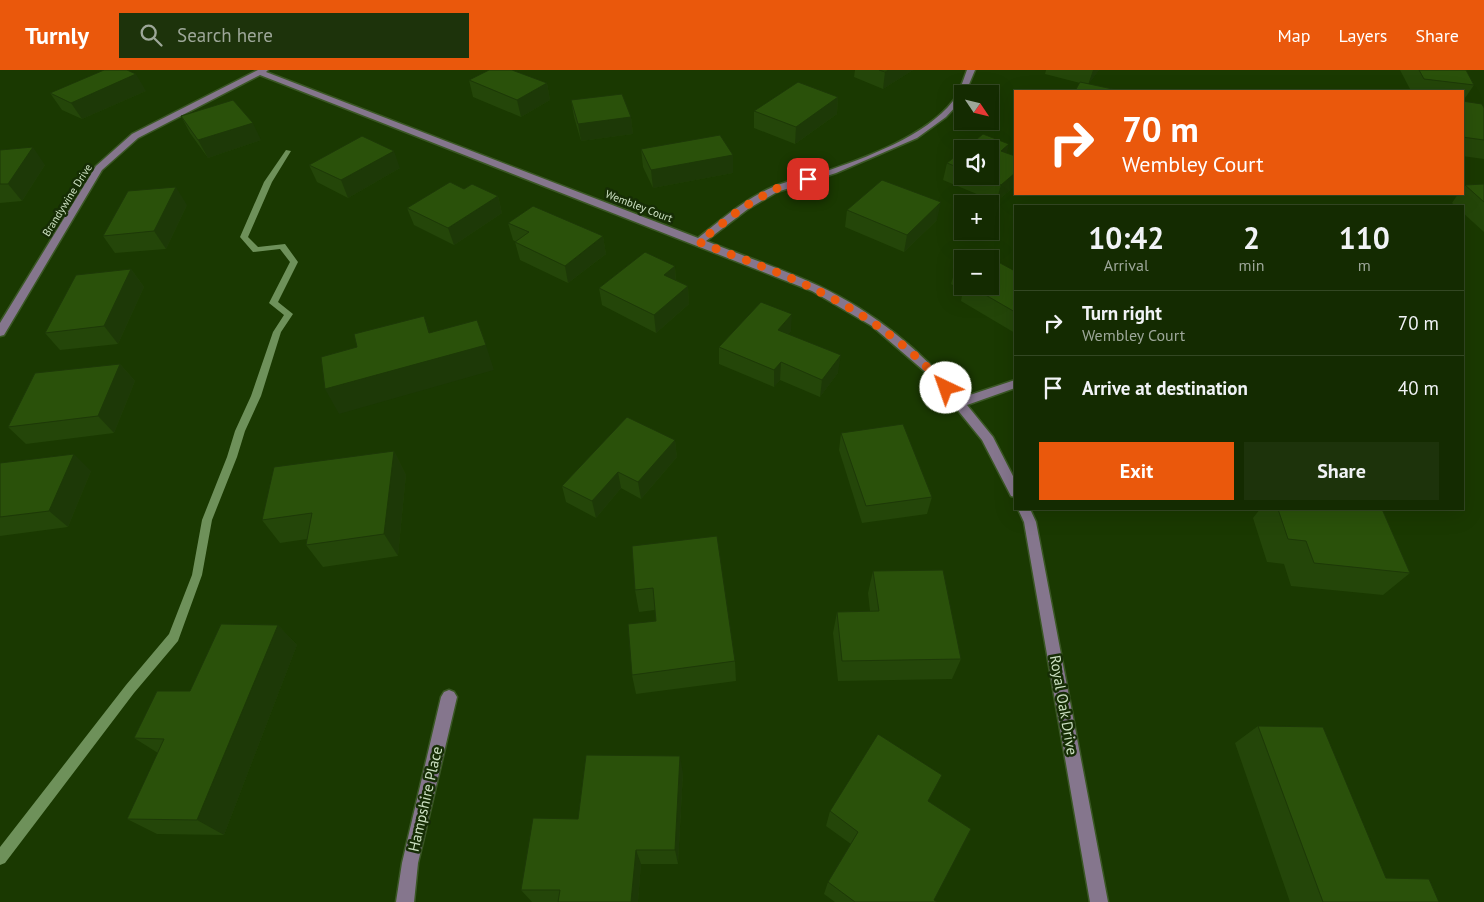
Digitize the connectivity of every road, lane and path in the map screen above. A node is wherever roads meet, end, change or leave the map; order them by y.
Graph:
1 (971, 70) edge
2 (262, 71) edge
3 (699, 242) junction
4 (0, 332) edge
5 (1014, 384) edge
6 (958, 403) junction
7 (1014, 490) edge
8 (1024, 510) edge
9 (449, 697) dead end
10 (405, 902) edge
11 (1099, 902) edge

1 - 3 street
2 - 3 street, Wembley Court
2 - 4 street, Brandywine Drive
3 - 6 street
5 - 6 street
6 - 7 street
8 - 11 street, Royal Oak Drive
9 - 10 street, Hampshire Place

